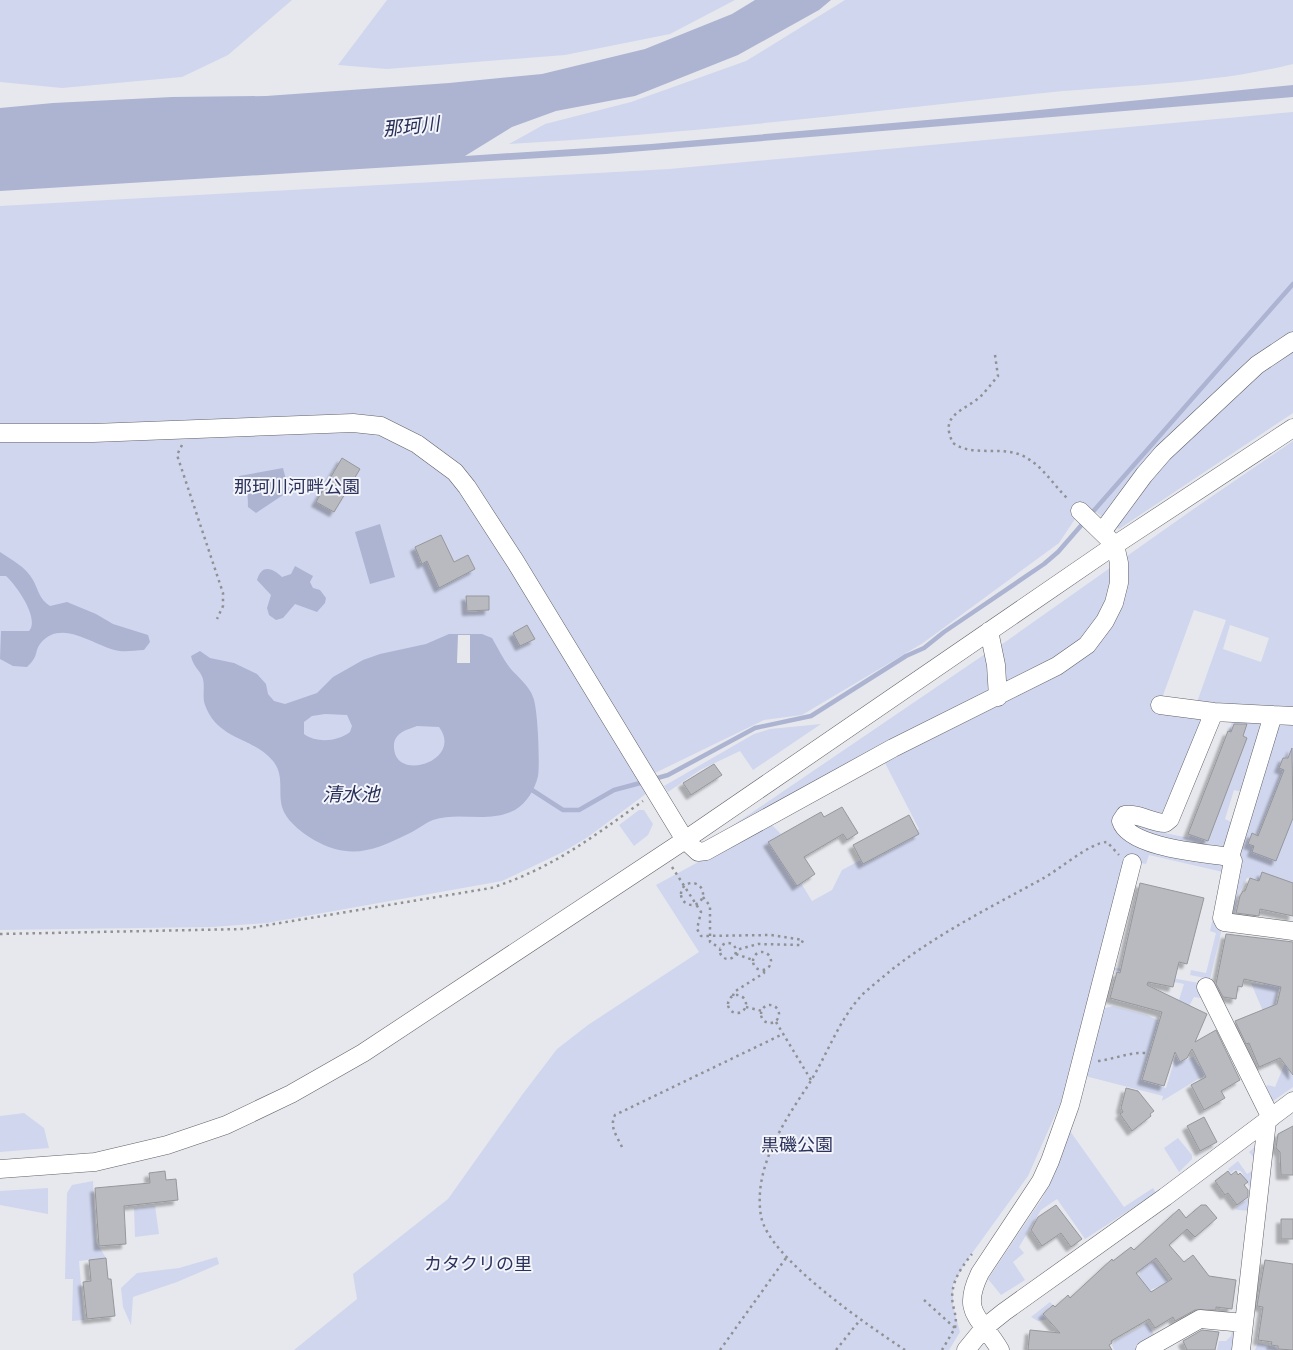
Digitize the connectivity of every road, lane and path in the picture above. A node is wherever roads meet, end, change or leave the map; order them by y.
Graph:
1 (1293, 341) edge
2 (995, 355) dead end
3 (1293, 428) edge
4 (0, 433) edge
5 (177, 455) dead end
6 (1080, 511) joint
7 (1100, 529) junction
8 (1115, 545) junction
9 (217, 619) dead end
10 (989, 632) junction
11 (998, 697) junction
12 (1160, 705) dead end
13 (1214, 712) junction
14 (1273, 716) junction
15 (1293, 716) edge
16 (656, 791) junction
17 (685, 840) junction
18 (664, 854) junction
19 (1230, 858) junction
20 (1131, 867) joint
21 (684, 886) junction
22 (703, 898) junction
23 (1293, 931) edge
24 (0, 934) edge
25 (720, 948) junction
26 (736, 950) junction
27 (736, 954) junction
28 (753, 960) junction
29 (764, 970) junction
30 (1206, 986) dead end
31 (732, 996) junction
32 (746, 1007) junction
33 (762, 1011) junction
34 (776, 1022) junction
35 (783, 1034) junction
36 (1147, 1053) dead end
37 (1082, 1058) junction
38 (811, 1080) junction
39 (1293, 1101) edge
40 (1269, 1119) junction
41 (622, 1147) dead end
42 (0, 1170) edge
43 (787, 1258) junction
44 (924, 1300) dead end
45 (860, 1320) junction
46 (1244, 1323) junction
47 (984, 1328) junction
48 (720, 1350) edge
49 (836, 1350) edge
50 (905, 1350) edge
51 (942, 1350) edge
52 (966, 1350) edge
53 (1000, 1350) edge
54 (1145, 1350) edge
55 (1241, 1350) edge

1 - 7 street
2 - 6 path
3 - 8 street
4 - 16 street
5 - 9 path
6 - 7 street
7 - 8 street
8 - 10 street
8 - 11 street
10 - 11 street
10 - 17 street
11 - 17 street
12 - 13 street
13 - 14 street
13 - 19 street
14 - 15 street
14 - 19 street
16 - 17 street
16 - 24 path
17 - 18 street
18 - 21 path
18 - 42 street
19 - 23 street
20 - 37 street
20 - 38 path
21 - 22 path, bridge
21 - 22 path, bridge
21 - 26 path
22 - 25 path, bridge
25 - 26 path
25 - 27 path
26 - 27 path
27 - 28 path
28 - 29 path
28 - 29 path
29 - 31 path
30 - 40 street
31 - 32 path
31 - 32 path
32 - 33 path
33 - 34 path
33 - 34 path
34 - 35 path
35 - 38 path
35 - 41 path
36 - 37 path
37 - 47 street
38 - 43 path
39 - 40 street
40 - 46 street
40 - 47 street
43 - 45 path
43 - 48 path
44 - 51 path
45 - 49 path
45 - 50 path
46 - 54 street
46 - 55 street
47 - 52 street
47 - 53 street

